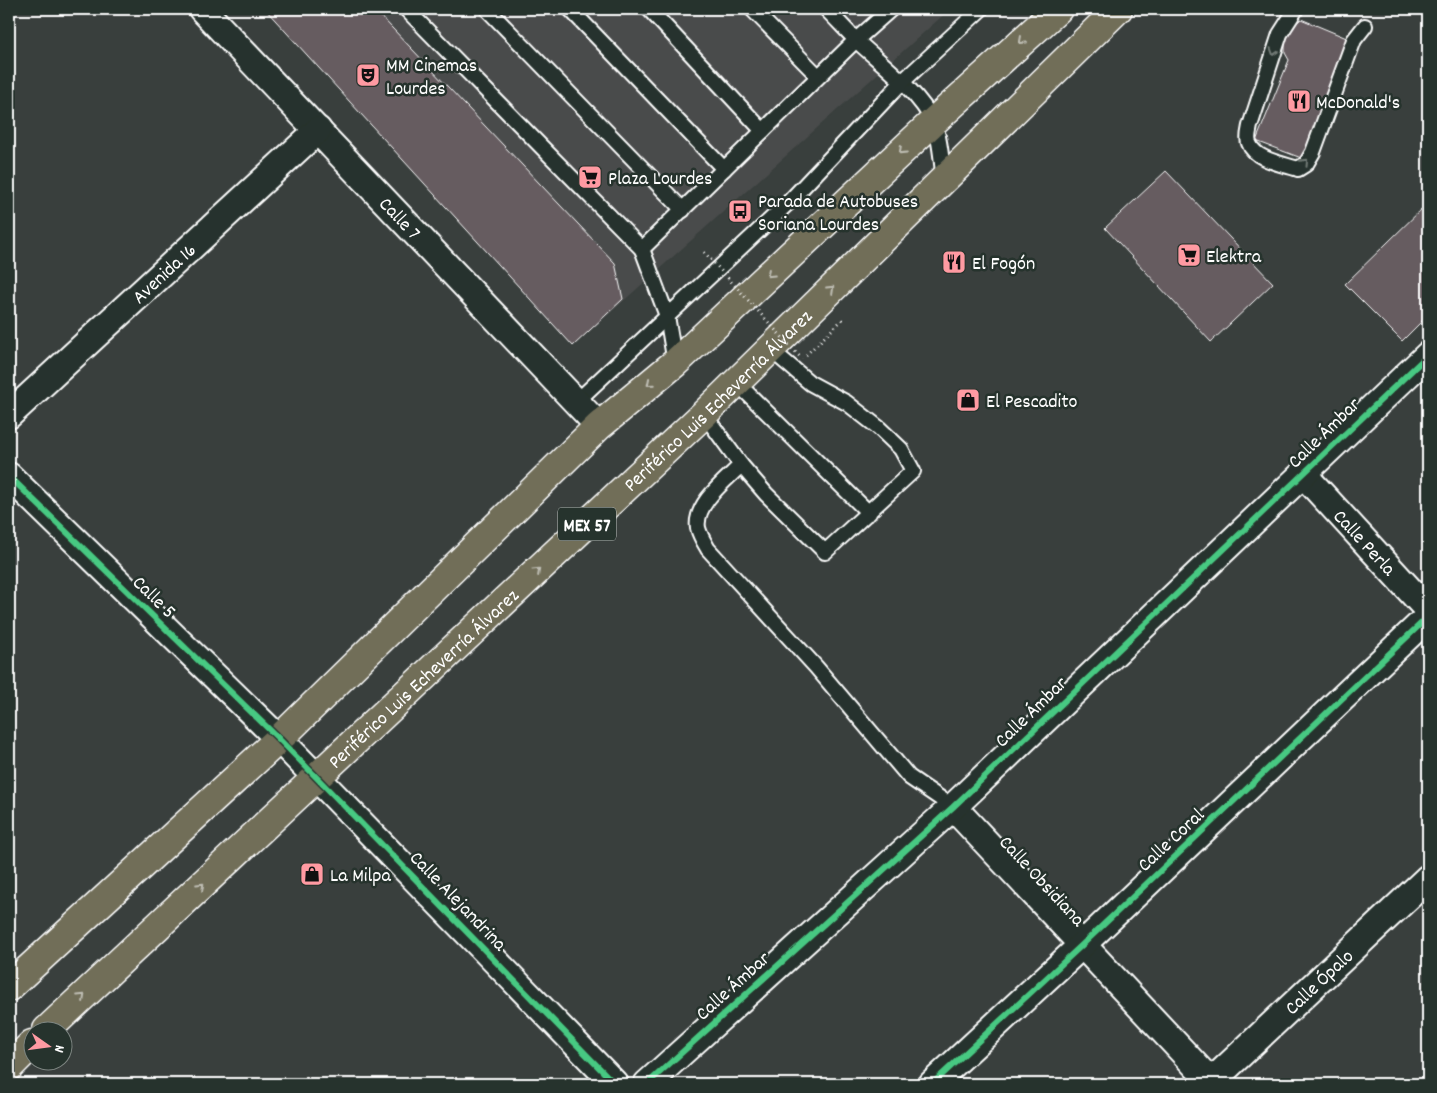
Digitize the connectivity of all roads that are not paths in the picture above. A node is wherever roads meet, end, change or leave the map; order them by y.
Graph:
1 (202, 9) edge
2 (406, 9) edge
3 (486, 9) edge
4 (570, 9) edge
5 (649, 9) edge
6 (752, 9) edge
7 (826, 9) edge
8 (890, 9) edge
9 (980, 9) edge
10 (1058, 9) edge
11 (1118, 9) edge
12 (1296, 9) edge
13 (1365, 26) dead end
14 (856, 40) junction
15 (818, 76) junction
16 (902, 82) junction
17 (933, 122) junction
18 (318, 130) junction
19 (763, 131) junction
20 (724, 169) junction
21 (944, 179) junction
22 (682, 210) junction
23 (642, 249) junction
24 (667, 316) junction
25 (769, 348) junction
26 (1428, 355) edge
27 (674, 363) junction
28 (736, 382) junction
29 (576, 402) junction
30 (704, 414) junction
31 (9, 415) edge
32 (599, 426) junction
33 (741, 465) junction
34 (1303, 474) junction
35 (9, 476) edge
36 (869, 513) junction
37 (1428, 610) edge
38 (1428, 617) edge
39 (279, 739) junction
40 (316, 777) junction
41 (953, 807) junction
42 (1428, 878) edge
43 (1082, 945) junction
44 (9, 987) edge
45 (58, 1020) edge
46 (22, 1054) edge
47 (9, 1067) edge
48 (615, 1084) edge
49 (647, 1084) edge
50 (932, 1084) edge
51 (1211, 1084) edge

1 - 18 street, Calle 7
2 - 23 lane
3 - 22 lane
4 - 20 lane
5 - 19 lane
6 - 15 lane
7 - 14 lane
8 - 14 lane
9 - 16 lane
10 -> 17 main road, MEX 57
11 - 21 main road, Periférico Luis Echeverría Álvarez / MEX 57
12 -> 13 lane
14 - 15 lane
14 - 16 lane
15 - 19 lane
16 - 17 lane
16 - 24 lane
17 - 21 lane
17 -> 27 main road, MEX 57
18 - 29 street, Calle 7
18 - 31 street, Avenida 16
19 - 20 lane
20 - 22 lane
25 -> 21 main road, Periférico Luis Echeverría Álvarez / MEX 57
22 - 23 lane
23 - 24 lane
24 - 27 lane
24 - 29 lane
25 - 28 main road, Periférico Luis Echeverría Álvarez / MEX 57
25 - 36 lane
26 - 34 street, Calle Ámbar
27 -> 32 main road, MEX 57
28 - 30 main road, Periférico Luis Echeverría Álvarez / MEX 57
28 - 36 lane
29 - 32 street, Calle 7
30 - 33 lane
40 -> 30 main road, Periférico Luis Echeverría Álvarez / MEX 57
32 - 39 main road, MEX 57
33 - 36 lane
33 - 41 lane
34 - 37 street, Calle Perla
34 - 41 street, Calle Ámbar
35 - 39 street, Calle 5
38 - 43 street, Calle Coral
39 - 40 street, Calle Alejandrina
39 - 44 main road, MEX 57
45 -> 40 main road, Periférico Luis Echeverría Álvarez / MEX 57
40 - 48 street, Calle Alejandrina
41 - 43 street, Calle Obsidiana
41 - 49 street, Calle Ámbar
42 - 51 street, Calle Ópalo
43 - 50 street, Calle Coral
43 - 51 street, Calle Obsidiana
46 - 47 main road

